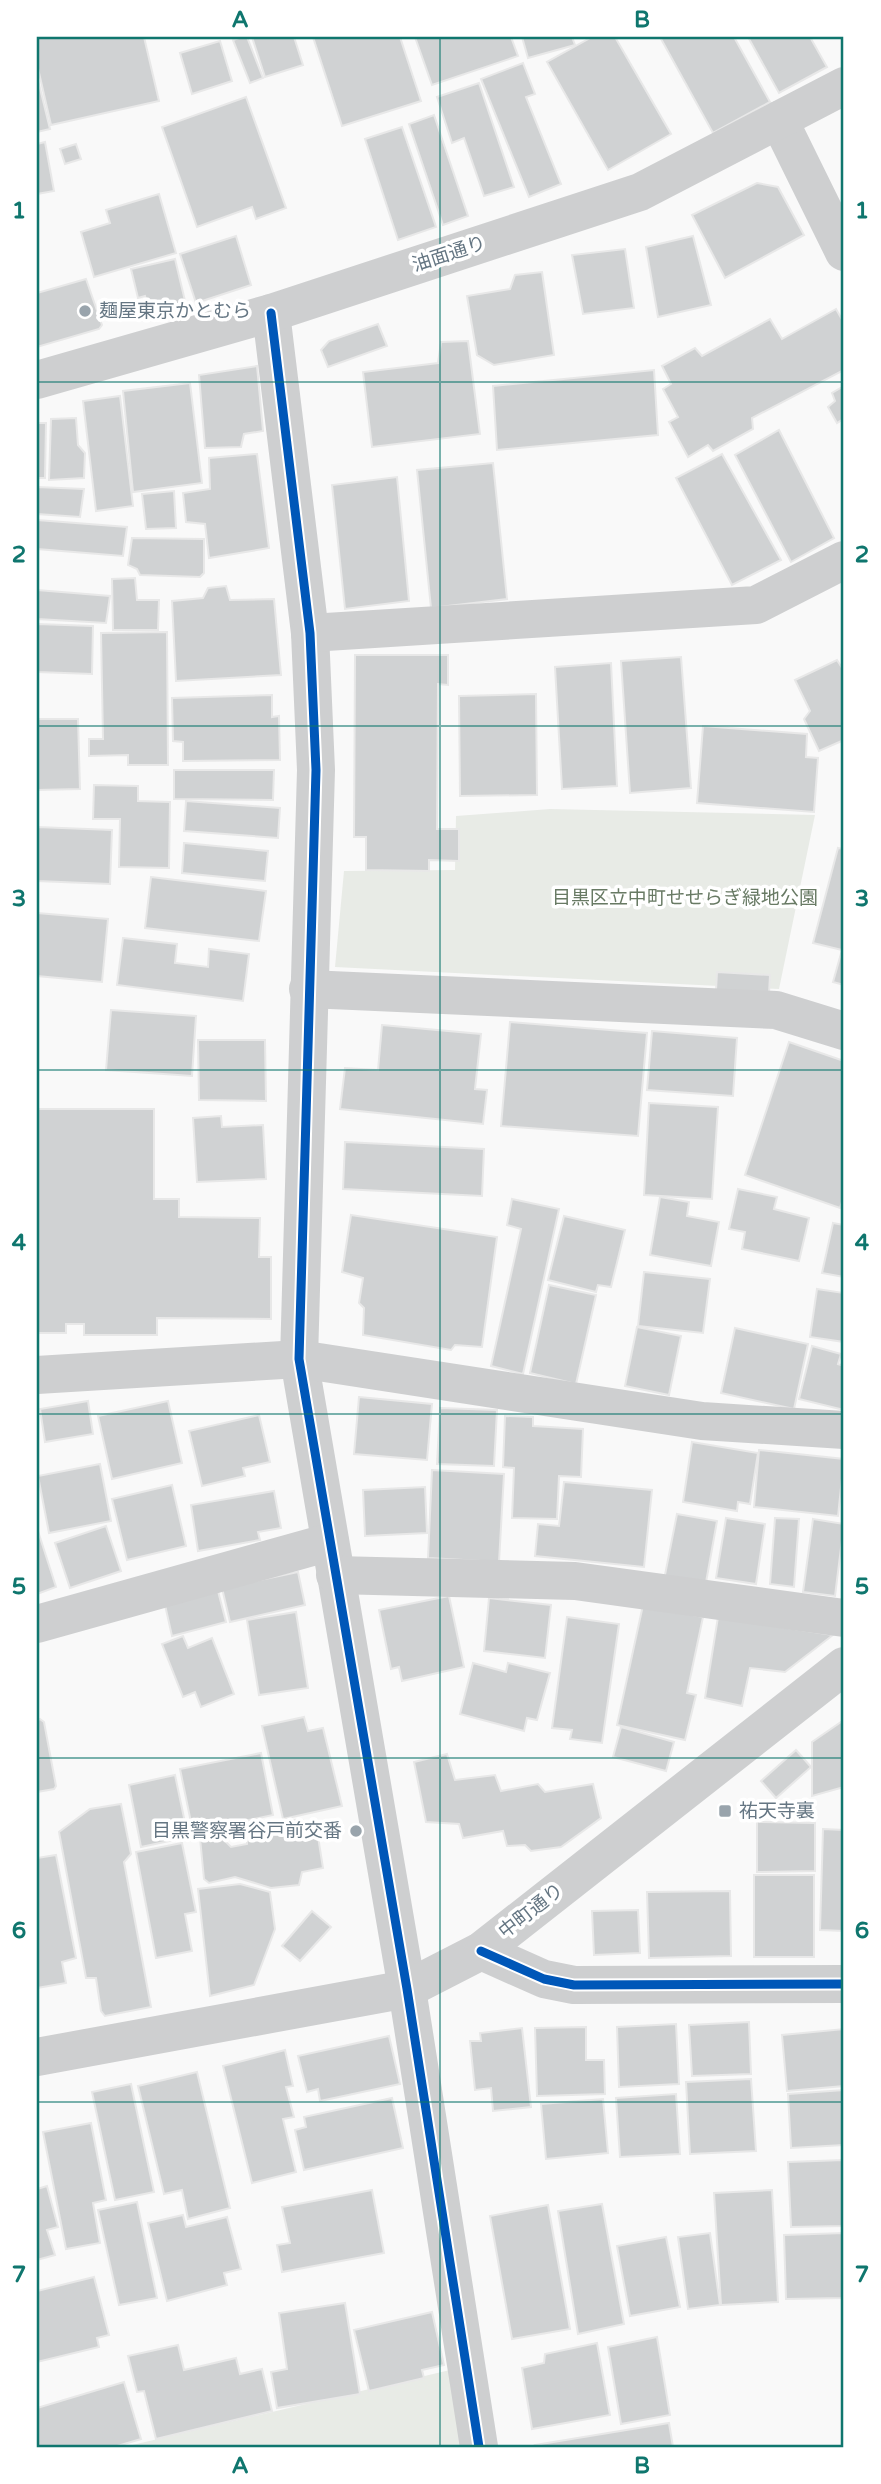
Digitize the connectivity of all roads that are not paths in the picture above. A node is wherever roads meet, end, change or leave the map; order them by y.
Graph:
1 (844, 86) edge
2 (779, 120) junction
3 (844, 251) edge
4 (271, 313) junction
5 (37, 380) edge
6 (844, 560) edge
7 (310, 632) junction
8 (308, 989) junction
9 (844, 1031) edge
10 (299, 1359) junction
11 (37, 1375) edge
12 (844, 1430) edge
13 (332, 1558) junction
14 (844, 1618) edge
15 (37, 1624) edge
16 (844, 1666) edge
17 (481, 1951) junction
18 (844, 1984) edge
19 (407, 1989) junction
20 (37, 2057) edge
21 (479, 2447) edge

1 - 2 street, 油面通り
2 - 3 street
2 - 4 street, 油面通り
4 - 5 street, 油面通り
4 - 7 street
6 - 7 street
7 - 8 street
8 - 9 street
8 - 10 street
10 - 11 street
10 - 12 street
10 - 13 street
13 - 14 street
13 - 15 street
13 - 19 street
16 - 17 street, 中町通り
17 - 18 street
17 - 19 street, 中町通り
19 - 20 street, 中町通り
19 - 21 street

